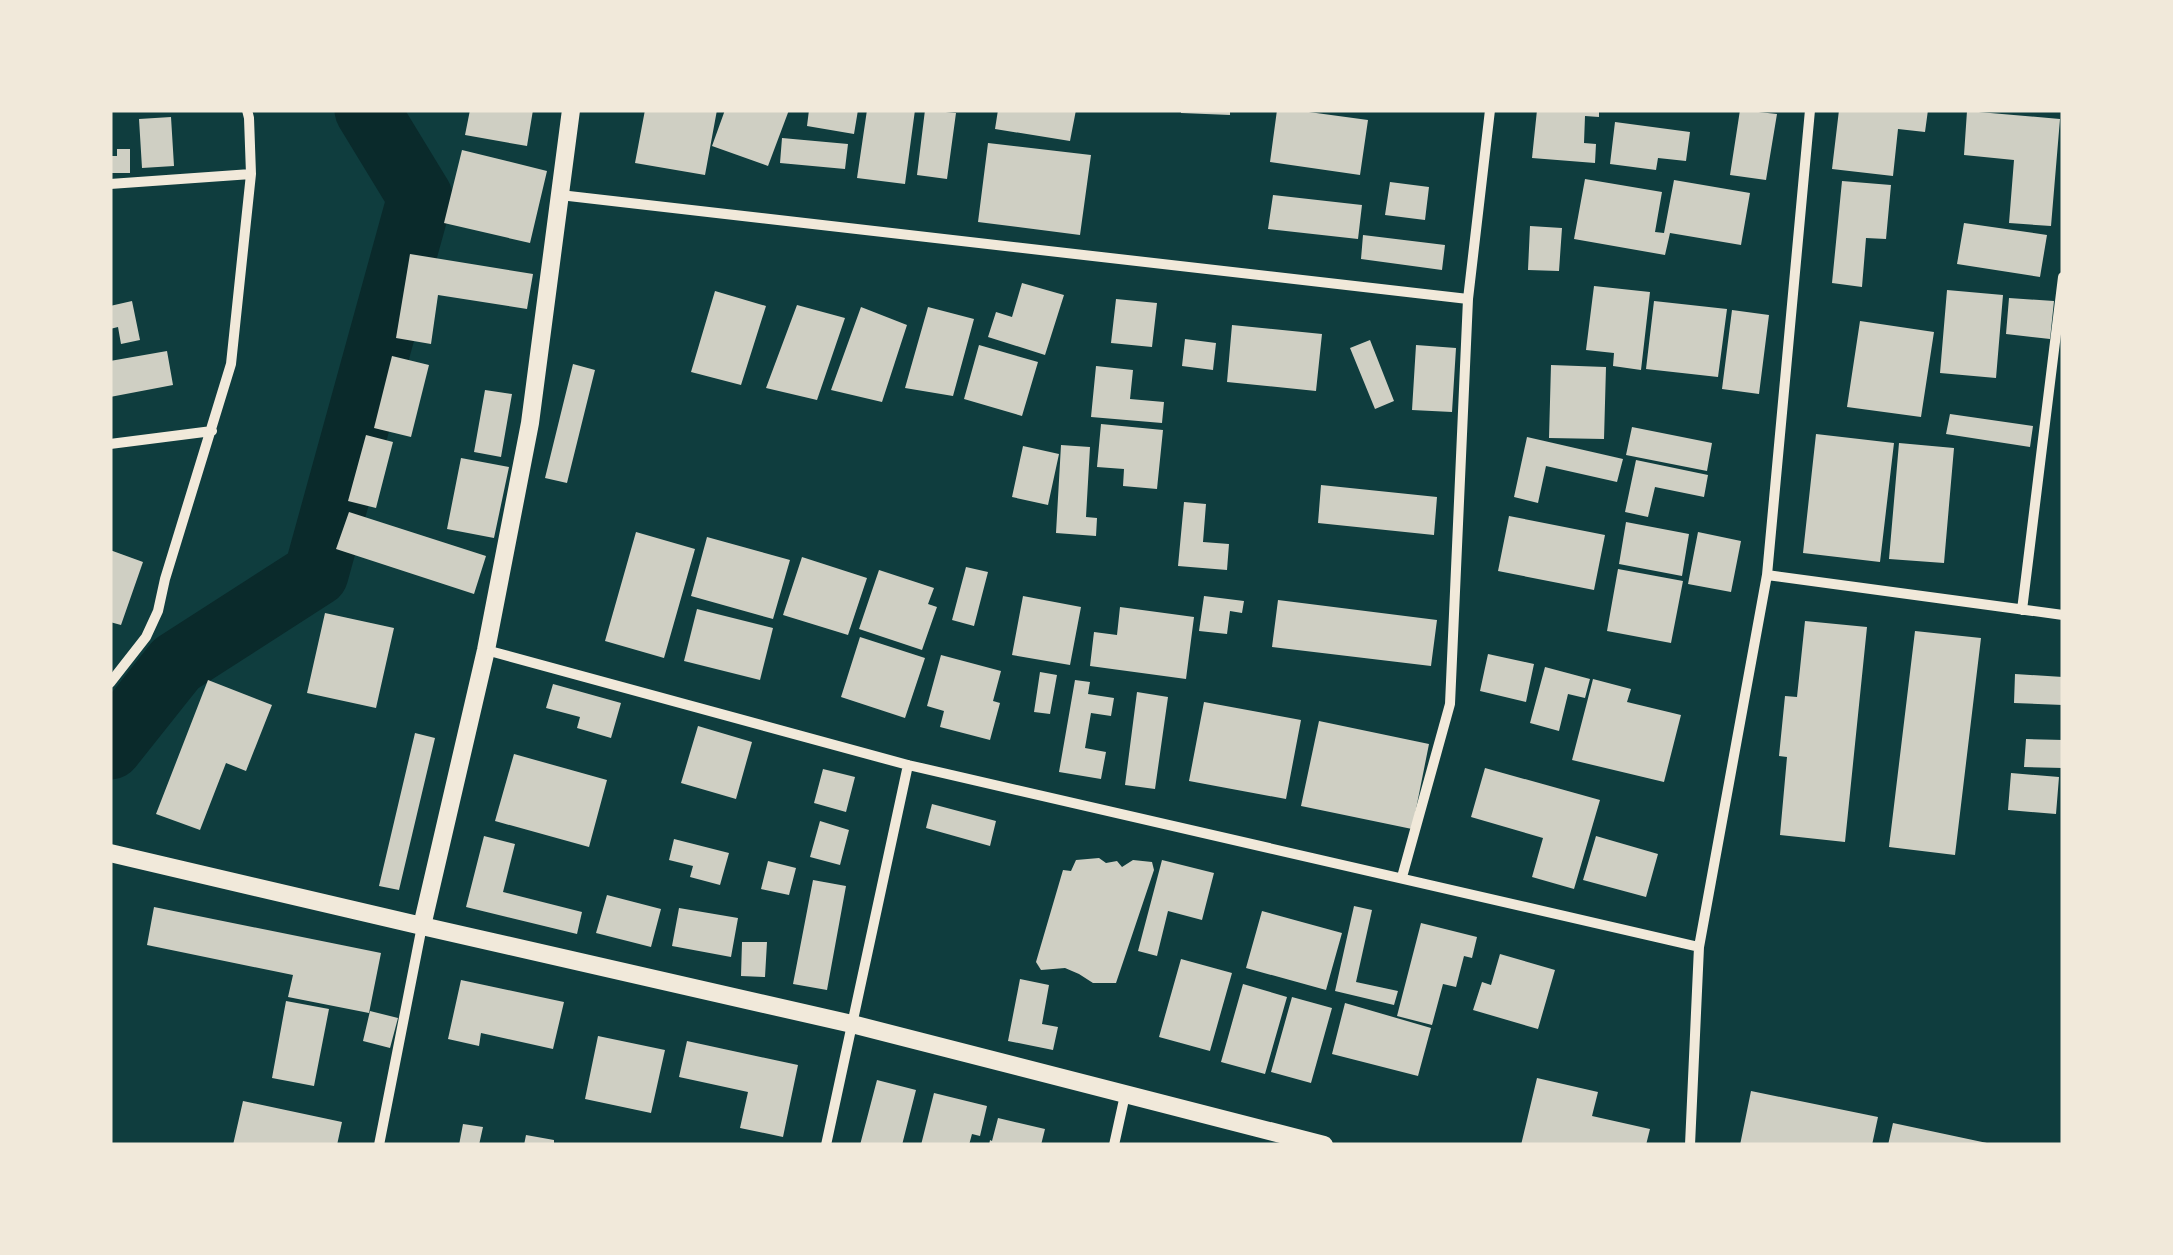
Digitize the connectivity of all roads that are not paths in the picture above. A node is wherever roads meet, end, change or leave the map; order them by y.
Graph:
1 (247, 110) edge
2 (571, 110) edge
3 (1490, 110) edge
4 (1810, 110) edge
5 (251, 174) junction
6 (110, 184) edge
7 (560, 195) junction
8 (2063, 277) edge
9 (1468, 299) junction
10 (212, 431) junction
11 (110, 444) edge
12 (1768, 576) junction
13 (2022, 610) junction
14 (2063, 615) edge
15 (486, 650) junction
16 (110, 683) edge
17 (908, 765) junction
18 (110, 853) edge
19 (1402, 877) junction
20 (422, 926) junction
21 (1698, 947) junction
22 (852, 1024) junction
23 (1124, 1095) junction
24 (379, 1145) edge
25 (826, 1145) edge
26 (1114, 1145) edge
27 (1324, 1145) edge
28 (1690, 1145) edge

1 - 5 street
2 - 7 street
3 - 9 street
4 - 12 street
5 - 6 street
5 - 10 street
7 - 9 street
7 - 15 street
8 - 13 street
9 - 19 street
10 - 11 street
10 - 16 street
12 - 13 street
12 - 21 street
13 - 14 street
15 - 17 street
15 - 20 street
17 - 19 street
17 - 22 street
18 - 20 street
19 - 21 street
20 - 22 street
20 - 24 street
21 - 28 street
22 - 23 street
22 - 25 street
23 - 26 street
23 - 27 street

